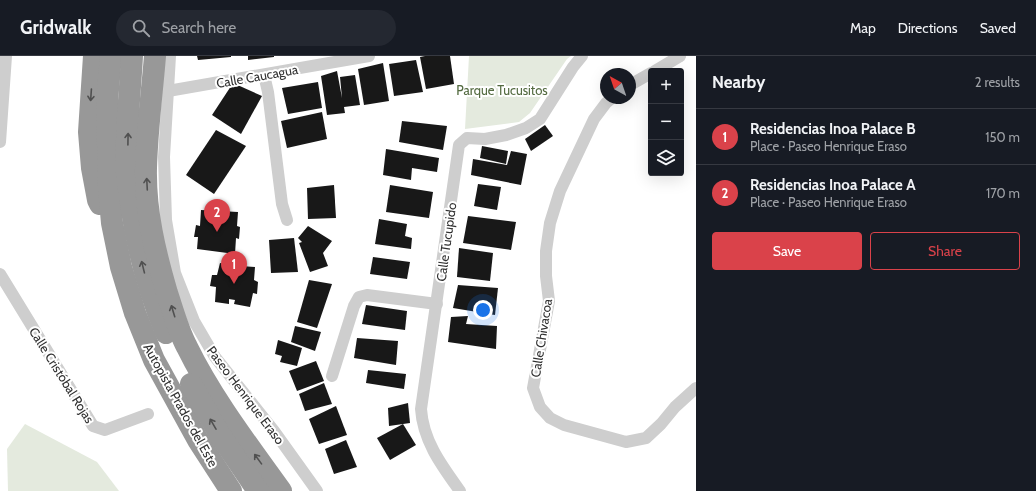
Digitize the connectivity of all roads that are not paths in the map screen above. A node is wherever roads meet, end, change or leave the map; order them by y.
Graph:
1 (6, 56) edge
2 (94, 56) edge
3 (111, 56) edge
4 (132, 56) edge
5 (155, 56) edge
6 (170, 56) edge
7 (369, 56) edge
8 (582, 56) edge
9 (680, 56) edge
10 (660, 68) edge
11 (264, 75) junction
12 (648, 75) edge
13 (636, 82) edge
14 (168, 91) junction
15 (605, 104) edge
16 (0, 142) edge
17 (287, 220) dead end
18 (112, 223) junction
19 (0, 274) edge
20 (437, 304) junction
21 (332, 376) dead end
22 (696, 388) edge
23 (148, 414) dead end
24 (231, 491) edge
25 (258, 491) edge
26 (281, 491) edge
27 (317, 491) edge
28 (460, 491) edge

1 - 16 street
2 -> 18 highway
3 - 18 highway, Autopista Prados del Este
25 -> 4 highway, Autopista Prados del Este
26 -> 5 highway
6 - 14 street, Paseo Henrique Eraso
7 - 11 street, Calle Caucagua
8 - 20 street, Calle Tucupido
9 - 10 street
11 - 14 street, Calle Caucagua
11 - 17 street
12 - 13 street
14 - 27 street, Paseo Henrique Eraso
15 - 22 street, Calle Chivacoa
18 - 24 highway, Autopista Prados del Este
19 - 23 street, Calle Cristóbal Rojas
20 - 21 street
20 - 28 street, Calle Tucupido

